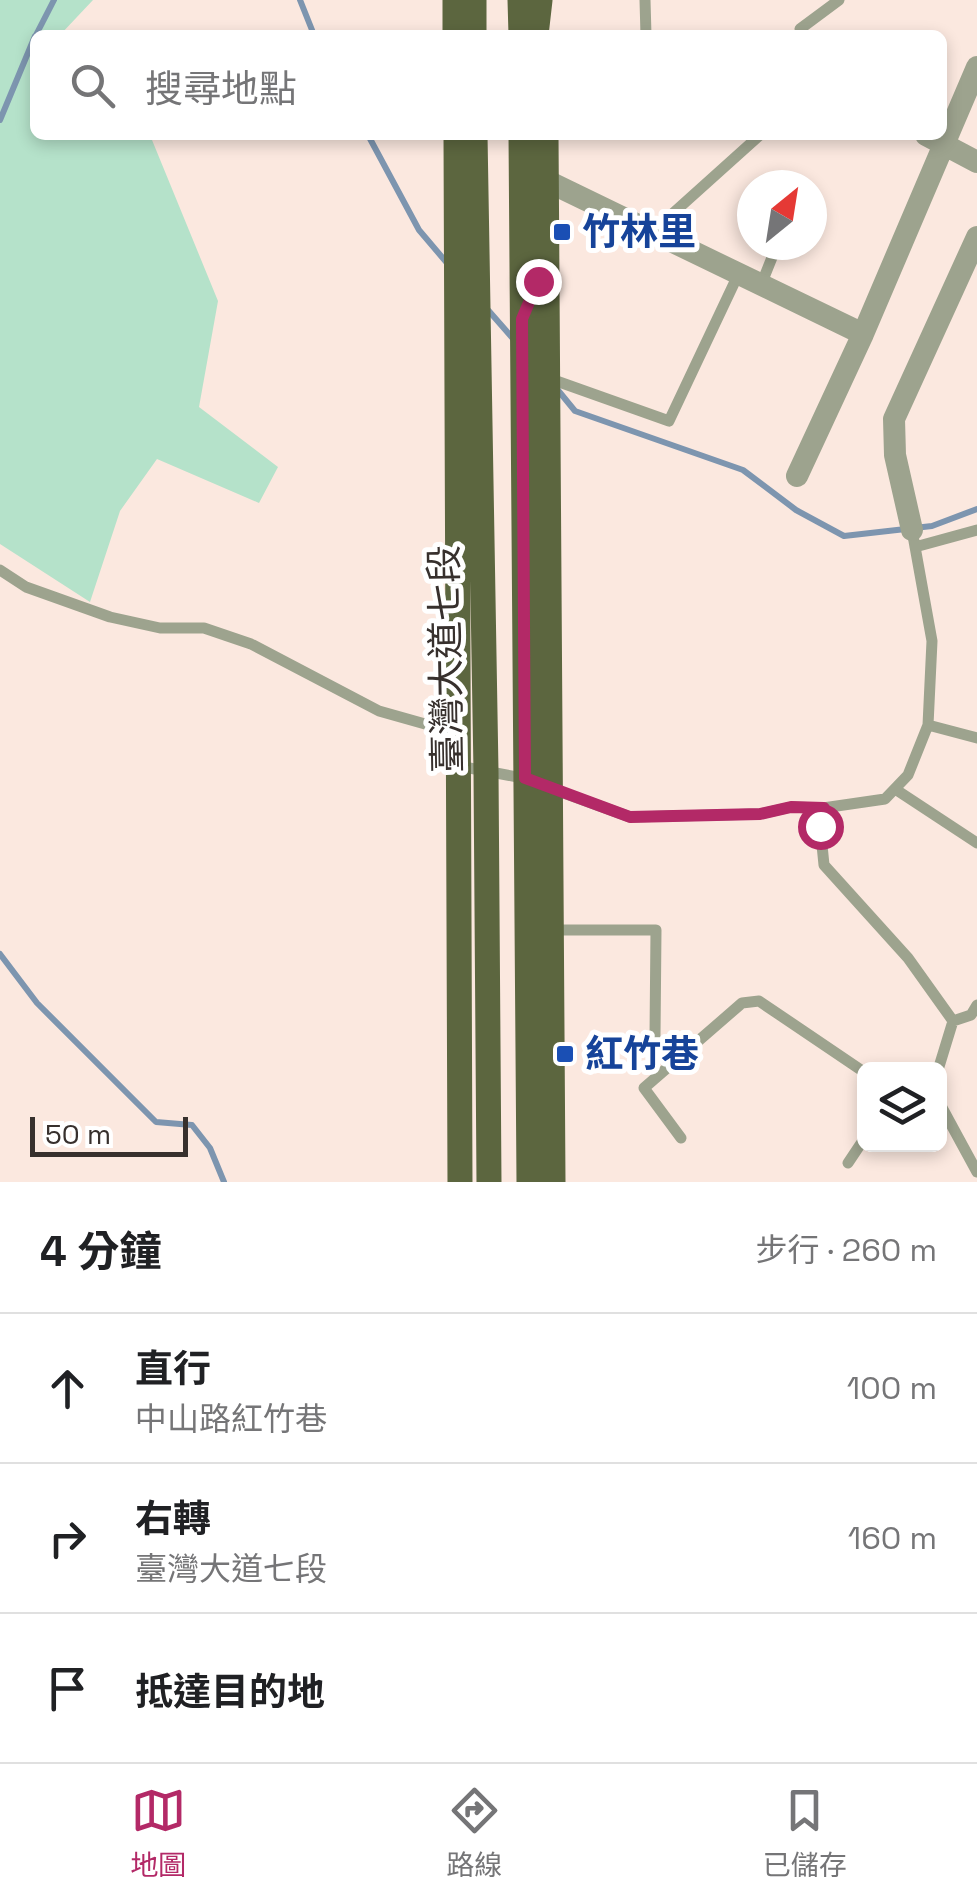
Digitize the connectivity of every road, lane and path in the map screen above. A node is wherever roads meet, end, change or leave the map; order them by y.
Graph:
1 (455, 0) edge
2 (474, 0) edge
3 (520, 0) edge
4 (541, 0) edge
5 (646, 0) edge
6 (839, 0) edge
7 (455, 30) edge
8 (474, 30) edge
9 (520, 30) edge
10 (537, 30) edge
11 (544, 30) edge
12 (646, 30) edge
13 (801, 30) edge
14 (977, 67) edge
15 (947, 119) edge
16 (456, 140) edge
17 (475, 140) edge
18 (521, 140) edge
19 (536, 140) edge
20 (546, 140) edge
21 (754, 140) edge
22 (935, 140) edge
23 (977, 162) edge
24 (547, 180) junction
25 (651, 234) junction
26 (976, 241) edge
27 (772, 260) edge
28 (738, 275) junction
29 (761, 285) junction
30 (522, 319) junction
31 (863, 334) junction
32 (548, 378) junction
33 (798, 476) dead end
34 (977, 530) edge
35 (914, 539) junction
36 (0, 570) edge
37 (928, 724) junction
38 (460, 734) junction
39 (977, 738) edge
40 (459, 766) junction
41 (486, 771) junction
42 (525, 778) junction
43 (552, 789) junction
44 (895, 789) junction
45 (824, 808) junction
46 (977, 843) edge
47 (552, 930) junction
48 (977, 1006) edge
49 (953, 1021) junction
50 (655, 1036) dead end
51 (940, 1062) edge
52 (857, 1067) edge
53 (947, 1117) edge
54 (681, 1138) dead end
55 (857, 1150) edge
56 (848, 1164) dead end
57 (977, 1172) edge
58 (460, 1182) edge
59 (489, 1182) edge
60 (529, 1182) edge
61 (553, 1182) edge

1 - 7 main road
2 - 8 main road
3 - 9 main road
4 - 10 main road
4 - 11 main road
5 - 12 lane
6 - 13 lane
14 - 15 street
16 - 38 main road, 臺灣大道七段
17 - 41 main road, 臺灣大道七段
18 - 30 main road, 臺灣大道七段
19 - 30 main road, 臺灣大道七段
20 - 24 main road
21 - 25 lane
22 - 23 street
22 - 31 street
24 - 25 street
24 - 32 main road
25 - 28 street
26 - 35 street
27 - 29 lane
28 - 29 street
28 - 32 lane
29 - 31 street
30 - 42 main road, 臺灣大道七段
31 - 33 street
32 - 43 main road
34 - 35 lane
35 - 37 lane
36 - 38 lane
37 - 39 lane
37 - 44 lane
38 - 40 main road, 臺灣大道七段
40 - 41 lane
40 - 58 main road, 臺灣大道七段
41 - 42 lane
41 - 59 main road, 臺灣大道七段
42 - 43 lane
42 - 60 main road, 臺灣大道七段
43 - 45 lane
43 - 47 main road
44 - 45 lane
44 - 46 lane
45 - 49 lane
47 - 50 lane
47 - 61 main road
48 - 49 lane
49 - 51 lane
52 - 54 lane
53 - 57 lane
55 - 56 lane

